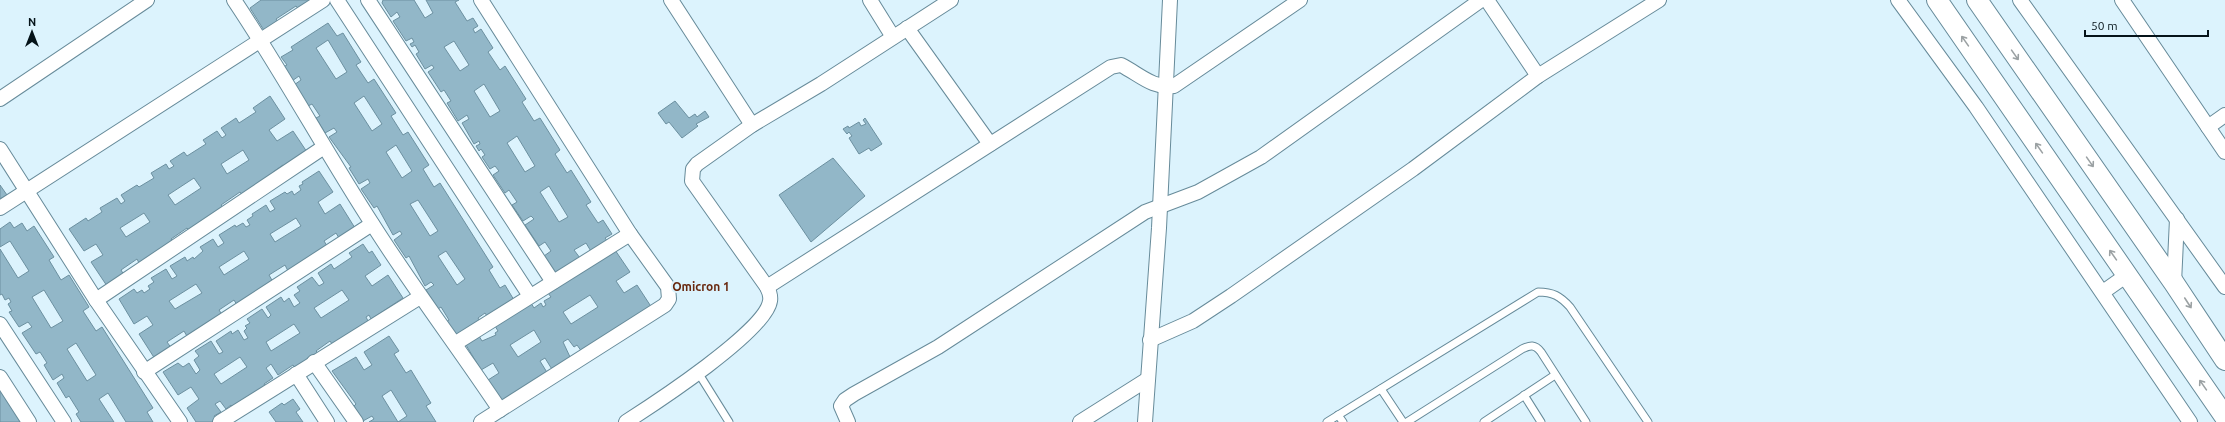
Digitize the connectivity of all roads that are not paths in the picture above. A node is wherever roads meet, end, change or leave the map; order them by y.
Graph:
1 (147, 0) edge
2 (234, 0) edge
3 (323, 0) edge
4 (337, 0) edge
5 (368, 0) edge
6 (481, 0) edge
7 (671, 0) edge
8 (870, 0) edge
9 (951, 0) edge
10 (1170, 0) edge
11 (1300, 0) edge
12 (1481, 0) edge
13 (1488, 0) edge
14 (1660, 0) edge
15 (1898, 0) edge
16 (1937, 0) edge
17 (1977, 0) edge
18 (2020, 0) edge
19 (2122, 0) edge
20 (907, 28) junction
21 (893, 37) junction
22 (261, 39) junction
23 (1538, 76) junction
24 (1165, 88) junction
25 (0, 99) edge
26 (2225, 115) edge
27 (752, 125) junction
28 (2208, 127) junction
29 (990, 144) junction
30 (324, 147) junction
31 (0, 149) edge
32 (2225, 152) edge
33 (26, 192) junction
34 (1159, 206) junction
35 (0, 208) edge
36 (2177, 219) junction
37 (372, 224) junction
38 (630, 234) junction
39 (2127, 275) junction
40 (553, 282) junction
41 (2174, 282) junction
42 (767, 287) junction
43 (2225, 287) edge
44 (2103, 292) junction
45 (530, 296) junction
46 (420, 297) junction
47 (96, 300) junction
48 (0, 324) edge
49 (1150, 340) junction
50 (456, 343) junction
51 (2225, 360) edge
52 (314, 362) junction
53 (144, 372) junction
54 (296, 374) junction
55 (698, 374) junction
56 (1555, 375) junction
57 (0, 377) edge
58 (1148, 378) junction
59 (1381, 389) junction
60 (1524, 395) junction
61 (500, 410) junction
62 (1338, 415) junction
63 (2225, 417) edge
64 (29, 422) edge
65 (64, 422) edge
66 (180, 422) edge
67 (220, 422) edge
68 (327, 422) edge
69 (356, 422) edge
70 (481, 422) edge
71 (626, 422) edge
72 (729, 422) edge
73 (848, 422) edge
74 (1080, 422) edge
75 (1145, 422) edge
76 (1327, 422) edge
77 (1343, 422) edge
78 (1403, 422) edge
79 (1407, 422) edge
80 (1484, 422) edge
81 (1541, 422) edge
82 (1586, 422) edge
83 (1648, 422) edge
84 (2190, 422) edge

1 - 25 street
2 - 22 street
3 - 22 street
4 - 45 street
5 - 40 street
6 - 38 street
7 - 27 street
8 - 21 street
9 - 20 street
10 - 24 street
11 - 24 street
12 - 34 street
13 - 23 street
14 - 23 street
15 - 44 street
39 -> 16 street
17 -> 41 street
18 - 36 street
19 - 28 street
20 - 21 street
20 - 29 street
21 - 27 street
22 - 30 street
22 - 33 street
23 - 49 street
24 - 29 street
24 - 34 street
26 - 28 street
27 - 42 street
28 - 32 street
29 - 42 street
30 - 37 street
30 - 47 street
31 - 33 street
33 - 35 street
33 - 47 street
34 - 49 street
34 - 73 street
36 - 41 street
36 - 43 street
37 - 46 street
37 - 53 street
38 - 40 street
38 - 61 street
39 - 44 street
63 -> 39 street
40 - 45 street
41 -> 51 street
42 - 55 street
44 - 84 street
45 - 50 street
46 - 50 street
46 - 52 street
47 - 53 street
48 - 65 street
49 - 58 street
50 - 61 street
52 - 54 street
52 - 69 street
53 - 66 street
54 - 67 street
54 - 68 street
55 - 71 street
55 - 72 lane
56 - 60 lane
56 - 79 lane
56 - 82 lane
57 - 64 street
58 - 74 street
58 - 75 street
59 - 62 lane
59 - 78 lane
59 - 83 lane
60 - 80 lane
60 - 81 lane
61 - 70 street
62 - 76 lane
62 - 77 lane

